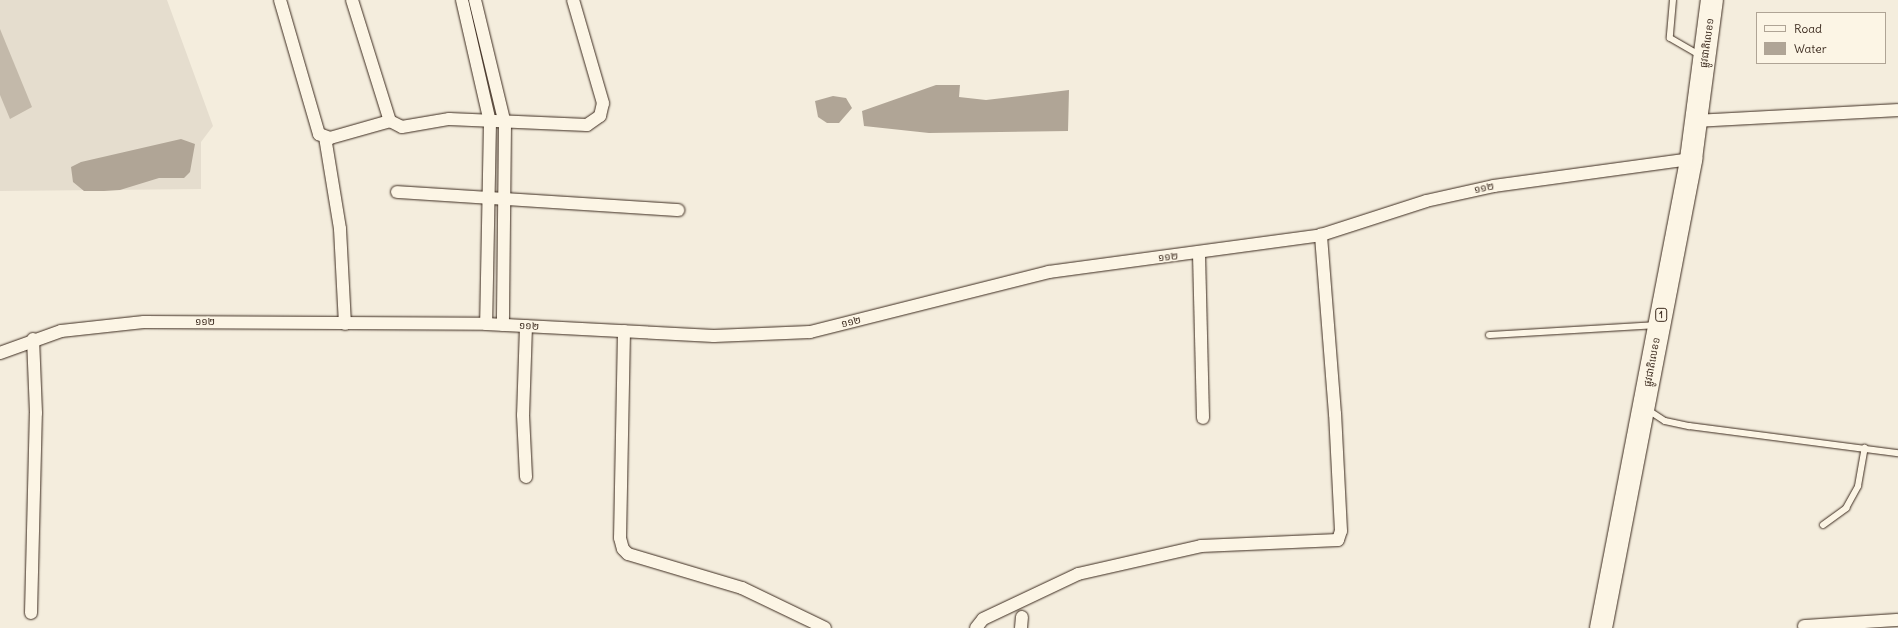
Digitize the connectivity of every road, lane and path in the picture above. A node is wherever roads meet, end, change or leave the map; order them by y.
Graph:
1 (280, 0) edge
2 (352, 0) edge
3 (462, 0) edge
4 (475, 0) edge
5 (573, 0) edge
6 (1673, 0) edge
7 (1712, 0) edge
8 (1705, 57) junction
9 (1898, 110) edge
10 (390, 121) junction
11 (1696, 121) junction
12 (490, 122) junction
13 (505, 124) junction
14 (325, 137) junction
15 (1690, 159) junction
16 (397, 192) dead end
17 (489, 198) junction
18 (505, 198) junction
19 (678, 210) dead end
20 (1321, 235) junction
21 (1199, 254) junction
22 (345, 324) junction
23 (486, 324) junction
24 (1659, 324) junction
25 (503, 325) junction
26 (526, 326) junction
27 (624, 331) junction
28 (1489, 335) dead end
29 (33, 339) junction
30 (0, 353) edge
31 (1643, 407) junction
32 (1203, 418) dead end
33 (1864, 448) junction
34 (1898, 453) edge
35 (526, 477) dead end
36 (1823, 525) dead end
37 (31, 613) dead end
38 (1898, 620) edge
39 (1804, 626) dead end
40 (826, 628) edge
41 (976, 628) edge
42 (1601, 628) edge

1 - 14 street
2 - 10 street
3 - 12 street
4 - 13 street
5 - 13 street
6 - 8 lane
7 - 8 highway, ផ្លូវជាតិលេខ១ / 1
8 - 11 highway, ផ្លូវជាតិលេខ១ / 1
9 - 11 street
10 - 12 street
10 - 14 street
11 - 15 highway, ផ្លូវជាតិលេខ១ / 1
12 - 13 street
12 - 17 street
13 - 18 street
14 - 22 street
15 - 20 street, ១១២
15 - 24 highway, ផ្លូវជាតិលេខ១ / 1
16 - 17 street
17 - 18 street
17 - 23 street
18 - 19 street
18 - 25 street
20 - 21 street, ១១២
20 - 41 street
21 - 27 street, ១១២
21 - 32 street
22 - 23 street, ១១២
22 - 29 street, ១១២
23 - 25 street, ១១២
24 - 28 lane
24 - 31 highway, ផ្លូវជាតិលេខ១ / 1
25 - 26 street, ១១២
26 - 27 street, ១១២
26 - 35 street
27 - 40 street
29 - 30 street, ១១២
29 - 37 street
31 - 33 lane
31 - 42 highway, ផ្លូវជាតិលេខ១ / 1
33 - 34 lane
33 - 36 lane
38 - 39 street

